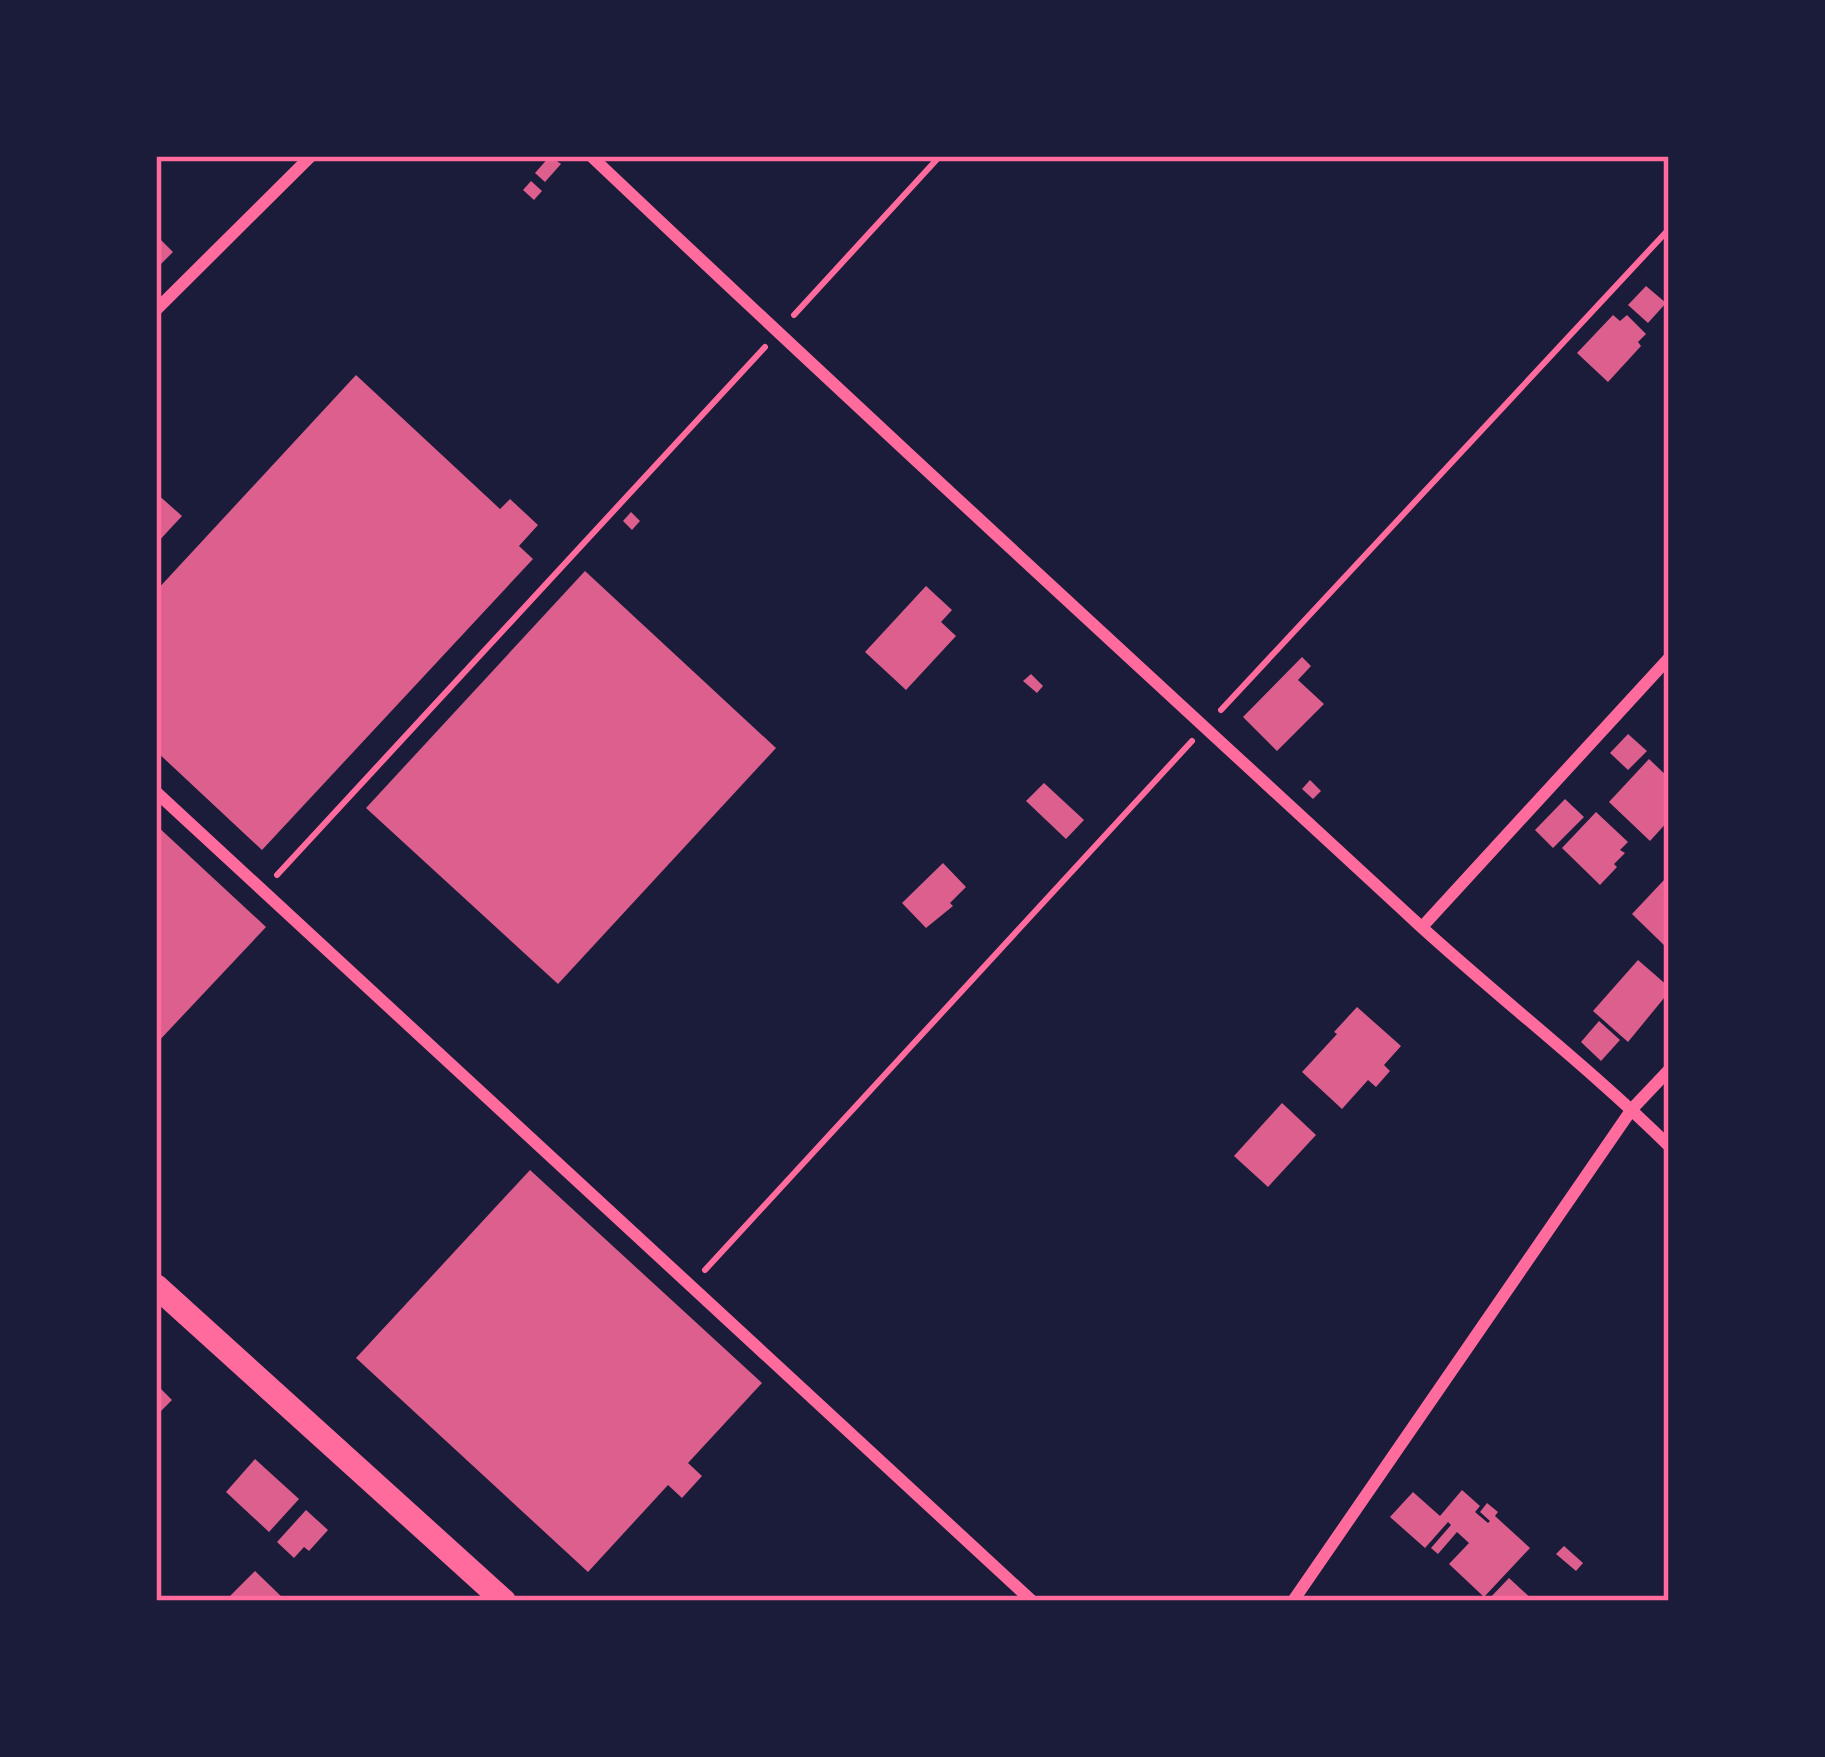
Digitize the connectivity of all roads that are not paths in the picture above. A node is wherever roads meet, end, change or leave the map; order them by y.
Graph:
1 (310, 156) edge
2 (591, 156) edge
3 (156, 310) edge
4 (1669, 658) edge
5 (156, 792) edge
6 (1422, 927) junction
7 (1669, 1070) edge
8 (1632, 1109) junction
9 (1669, 1146) edge
10 (156, 1286) edge
11 (504, 1601) edge
12 (1032, 1601) edge
13 (1293, 1601) edge

1 - 3 street
2 - 6 street
4 - 6 street
5 - 12 street
6 - 8 street
7 - 8 street
8 - 9 street
8 - 13 street
10 - 11 main road

